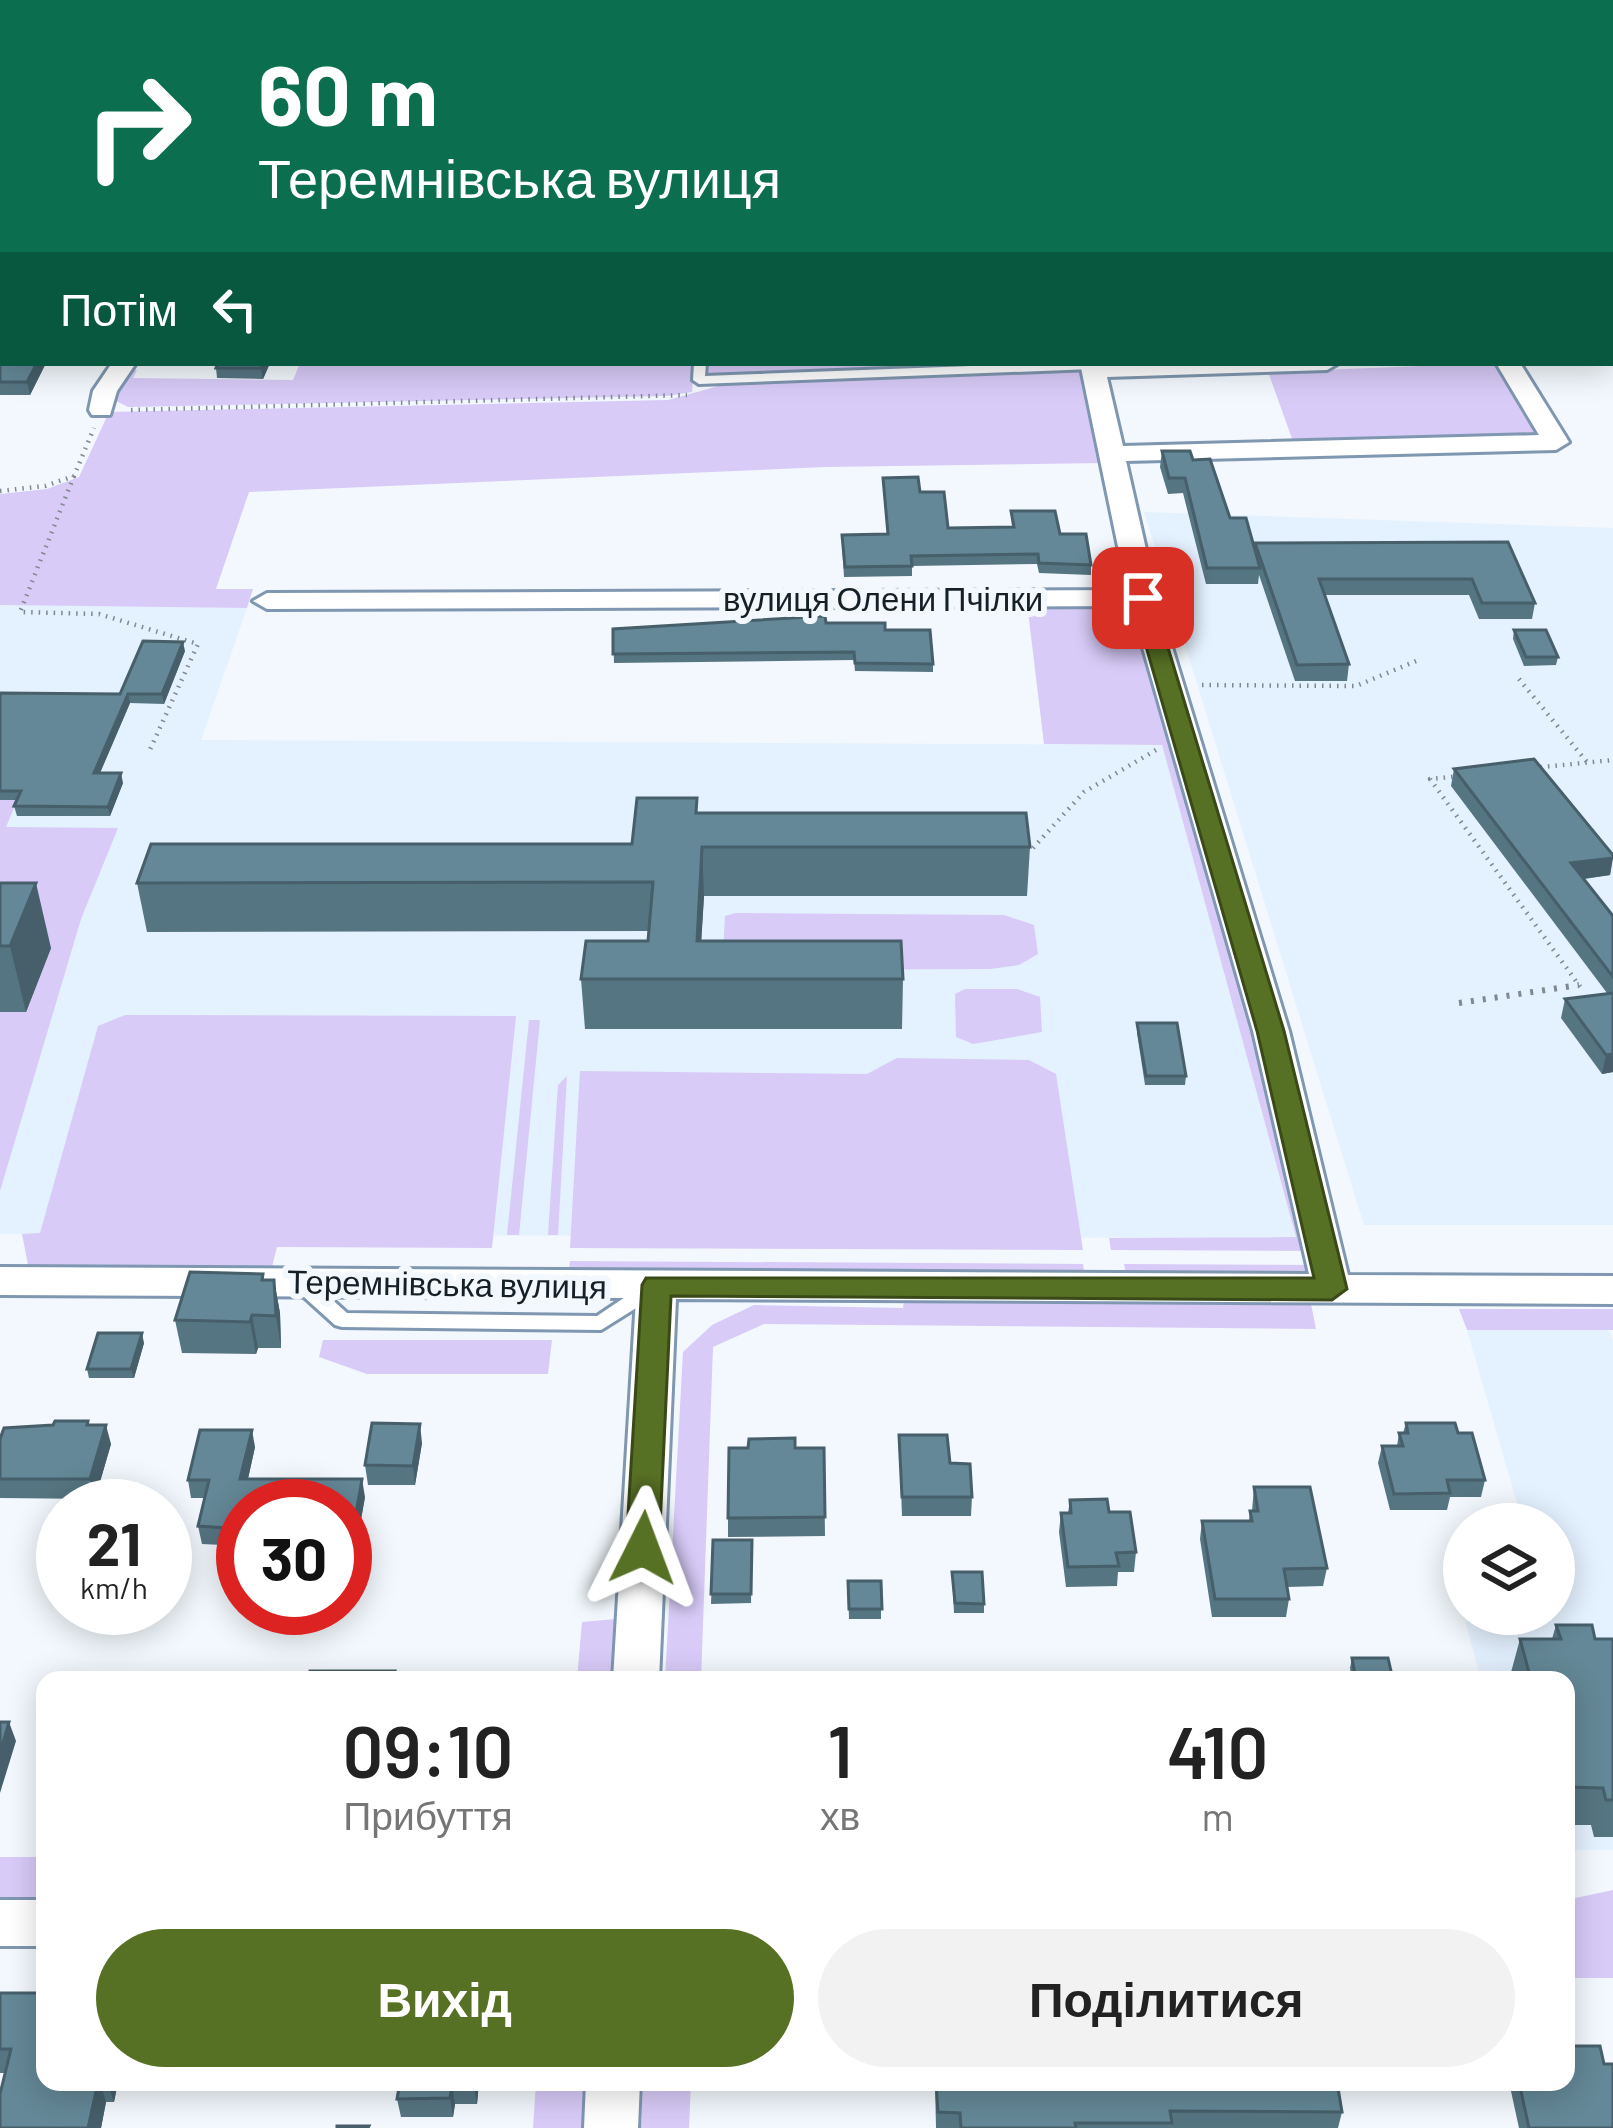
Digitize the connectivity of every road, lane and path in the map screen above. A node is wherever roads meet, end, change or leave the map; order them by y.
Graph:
1 (122, 366) edge
2 (700, 366) edge
3 (1093, 366) edge
4 (1510, 366) edge
5 (700, 380) junction
6 (101, 410) junction
7 (1114, 454) junction
8 (74, 476) junction
9 (0, 491) edge
10 (1143, 598) junction
11 (267, 601) dead end
12 (1421, 659) dead end
13 (1519, 679) dead end
14 (1170, 685) junction
15 (1182, 723) junction
16 (148, 754) dead end
17 (1613, 760) edge
18 (1587, 762) junction
19 (1519, 769) edge
20 (1474, 774) edge
21 (1033, 848) edge
22 (1459, 1003) dead end
23 (0, 1281) edge
24 (657, 1285) junction
25 (1332, 1289) junction
26 (1613, 1290) edge
27 (636, 1671) edge
28 (0, 1923) edge
29 (36, 1923) edge
30 (613, 2091) edge
31 (611, 2128) edge

1 - 6 street
2 - 5 lane
3 - 5 lane
3 - 7 street
4 - 7 street
5 - 6 path
6 - 8 path
7 - 10 street
8 - 9 path
8 - 16 path
10 - 11 street, вулиця Олени Пчілки
10 - 14 street
12 - 14 path
13 - 18 path
14 - 15 street
15 - 21 path
15 - 25 street
17 - 18 path
18 - 19 path
20 - 22 path
23 - 24 street, Теремнівська вулиця
24 - 25 street, Теремнівська вулиця
24 - 27 street
25 - 26 street, Теремнівська вулиця
28 - 29 street
30 - 31 street

